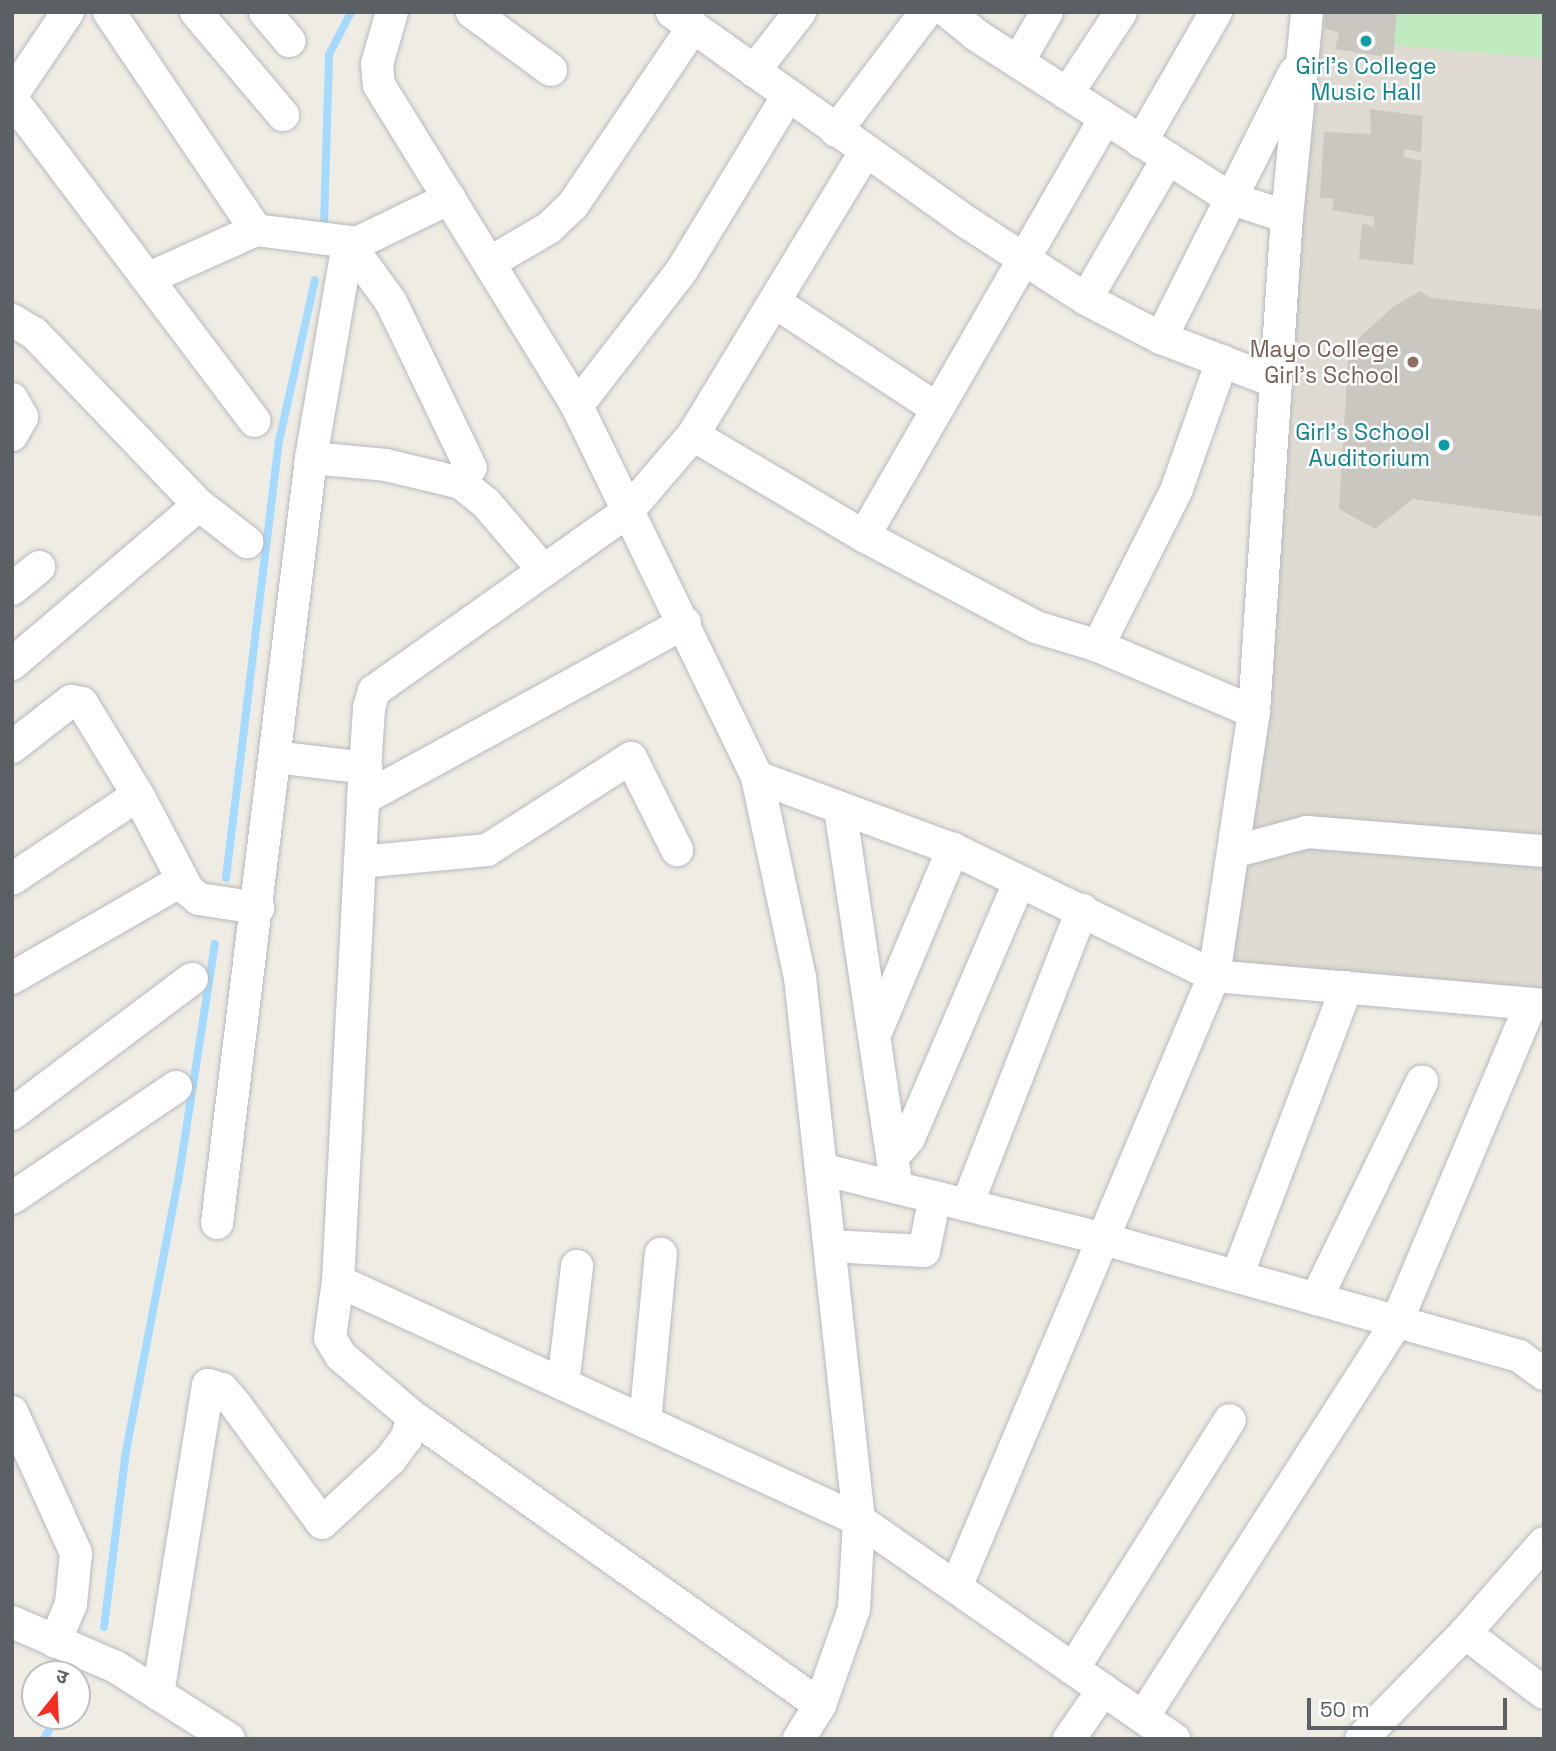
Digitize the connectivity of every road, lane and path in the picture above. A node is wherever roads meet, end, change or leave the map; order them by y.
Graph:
1 (68, 12) edge
2 (109, 12) edge
3 (196, 12) edge
4 (265, 12) edge
5 (392, 12) edge
6 (472, 12) edge
7 (800, 12) edge
8 (926, 12) edge
9 (948, 12) edge
10 (1047, 12) edge
11 (1121, 12) edge
12 (1216, 12) edge
13 (1307, 12) edge
14 (682, 20) edge
15 (289, 41) dead end
16 (1303, 56) junction
17 (1018, 62) junction
18 (551, 69) dead end
19 (754, 71) junction
20 (1068, 94) junction
21 (12, 97) edge
22 (788, 97) junction
23 (283, 115) dead end
24 (1105, 118) junction
25 (836, 131) junction
26 (1141, 142) junction
27 (866, 151) junction
28 (1168, 159) junction
29 (450, 198) junction
30 (1230, 198) junction
31 (1287, 217) junction
32 (256, 230) junction
33 (340, 243) junction
34 (1023, 258) junction
35 (489, 262) junction
36 (149, 278) junction
37 (1086, 299) junction
38 (776, 303) junction
39 (12, 320) edge
40 (1161, 338) junction
41 (1222, 361) junction
42 (1276, 382) junction
43 (12, 399) edge
44 (577, 406) junction
45 (936, 408) junction
46 (256, 421) dead end
47 (12, 435) edge
48 (692, 435) junction
49 (311, 458) junction
50 (471, 468) dead end
51 (199, 505) junction
52 (627, 512) junction
53 (864, 536) junction
54 (247, 542) dead end
55 (39, 567) dead end
56 (544, 571) junction
57 (12, 589) edge
58 (685, 623) junction
59 (1098, 646) junction
60 (12, 664) edge
61 (1254, 712) junction
62 (12, 747) edge
63 (275, 757) junction
64 (366, 768) junction
65 (757, 777) junction
66 (138, 795) junction
67 (363, 799) junction
68 (840, 808) junction
69 (953, 849) junction
70 (677, 850) dead end
71 (1544, 851) edge
72 (1233, 852) junction
73 (360, 862) junction
74 (12, 879) edge
75 (1019, 882) junction
76 (190, 890) junction
77 (250, 907) junction
78 (1082, 909) junction
79 (1214, 976) junction
80 (12, 978) edge
81 (192, 979) dead end
82 (1347, 987) junction
83 (1538, 1004) edge
84 (876, 1033) junction
85 (1422, 1082) dead end
86 (176, 1087) dead end
87 (12, 1114) edge
88 (821, 1169) junction
89 (895, 1173) junction
90 (935, 1197) junction
91 (12, 1198) edge
92 (967, 1205) junction
93 (217, 1223) dead end
94 (1103, 1239) junction
95 (830, 1246) junction
96 (661, 1254) dead end
97 (576, 1266) dead end
98 (1237, 1276) junction
99 (338, 1281) junction
100 (1316, 1298) junction
101 (1397, 1321) junction
102 (1544, 1374) edge
103 (563, 1384) junction
104 (413, 1417) junction
105 (1230, 1420) dead end
106 (14, 1422) edge
107 (645, 1422) junction
108 (859, 1520) junction
109 (1544, 1543) edge
110 (956, 1587) junction
111 (12, 1622) edge
112 (1465, 1633) junction
113 (60, 1643) junction
114 (1073, 1668) junction
115 (1104, 1690) junction
116 (1544, 1693) edge
117 (158, 1694) junction
118 (820, 1705) junction
119 (1143, 1717) junction
120 (229, 1739) edge
121 (799, 1739) edge
122 (1069, 1739) edge
123 (1174, 1739) edge
124 (1361, 1739) edge

1 - 21 street
2 - 32 street
3 - 23 street
4 - 15 street
5 - 29 street
6 - 18 street
7 - 19 street
8 - 25 street
9 - 17 street
10 - 17 street
11 - 20 street
12 - 26 street
13 - 16 street
14 - 19 street
14 - 35 street
16 - 30 street
16 - 31 street
17 - 20 street
19 - 22 street
20 - 24 street
21 - 36 street
22 - 25 street
22 - 44 street
24 - 26 street
24 - 34 street
25 - 27 street
26 - 28 street
27 - 34 street
27 - 38 street
28 - 30 street
28 - 37 street
29 - 33 street
29 - 35 street
30 - 31 street
30 - 40 street
31 - 42 street
32 - 33 street
32 - 36 street
33 - 49 street
33 - 50 street
34 - 37 street
34 - 45 street
35 - 44 street
36 - 46 street
37 - 40 street
38 - 45 street
38 - 48 street
39 - 51 street
40 - 41 street
41 - 42 street
41 - 59 street
42 - 61 street
43 - 47 street
44 - 52 street
45 - 53 street
48 - 52 street
48 - 53 street
49 - 56 street
49 - 63 street
51 - 54 street
51 - 60 street
52 - 56 street
52 - 58 street
53 - 59 street
55 - 57 street
56 - 64 street
58 - 65 street
58 - 67 street
59 - 61 street
61 - 72 street
62 - 66 street
63 - 64 street
63 - 77 street
64 - 67 street
65 - 68 street
65 - 88 street
66 - 74 street
66 - 76 street
67 - 73 street
68 - 69 street
68 - 84 street
69 - 75 street
69 - 84 street
70 - 73 street
71 - 72 street
72 - 79 street
73 - 99 street
75 - 78 street
75 - 89 street
76 - 77 street
76 - 80 street
77 - 93 street
78 - 79 street
78 - 92 street
79 - 82 street
79 - 94 street
81 - 87 street
82 - 83 street
82 - 98 street
83 - 101 street
84 - 89 street
85 - 100 street
86 - 91 street
88 - 89 street
88 - 95 street
89 - 90 street
90 - 92 street
90 - 95 street
92 - 94 street
94 - 98 street
94 - 110 street
95 - 108 street
96 - 107 street
97 - 103 street
98 - 100 street
99 - 103 street
99 - 104 street
100 - 101 street
101 - 102 street
101 - 119 street
103 - 107 street
104 - 117 street
104 - 118 street
105 - 114 street
106 - 113 street
107 - 108 street
108 - 110 street
108 - 118 street
109 - 112 street
110 - 114 street
111 - 113 street
112 - 116 street
112 - 124 street
113 - 117 street
114 - 115 street
115 - 119 street
115 - 122 street
117 - 120 street
118 - 121 street
119 - 123 street

